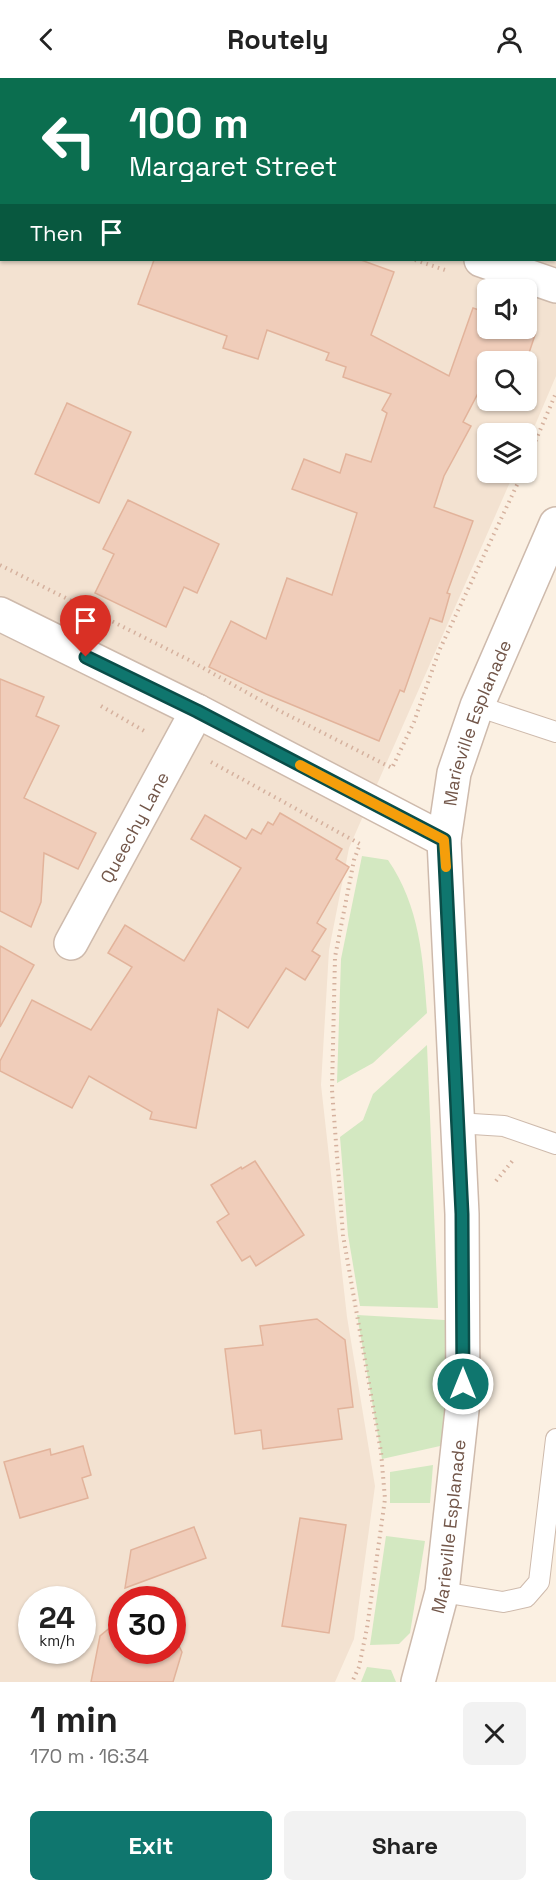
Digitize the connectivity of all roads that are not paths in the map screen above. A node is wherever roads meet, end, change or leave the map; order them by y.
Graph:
1 (484, 261) edge
2 (556, 286) edge
3 (556, 524) edge
4 (0, 614) edge
5 (477, 706) junction
6 (197, 711) junction
7 (556, 732) edge
8 (444, 840) junction
9 (71, 943) dead end
10 (457, 1123) junction
11 (556, 1144) edge
12 (556, 1439) edge
13 (442, 1592) junction
14 (418, 1682) edge

1 - 2 street
3 - 5 street, Marieville Esplanade
4 - 6 street
5 - 7 lane
5 - 8 street, Marieville Esplanade
6 - 8 street
6 - 9 street, Queechy Lane
8 - 10 street, Marieville Esplanade
10 - 11 lane
10 - 13 street, Marieville Esplanade
12 - 13 lane
13 - 14 street, Marieville Esplanade

